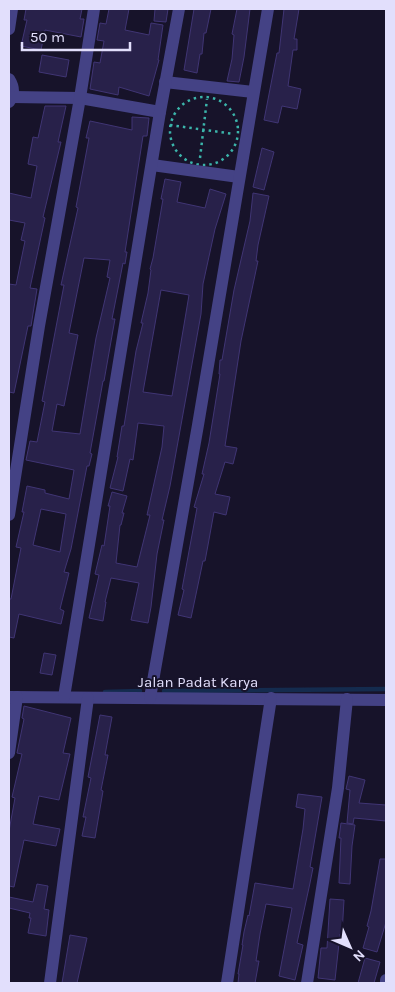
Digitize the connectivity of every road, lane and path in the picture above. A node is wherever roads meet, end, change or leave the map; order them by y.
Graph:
1 (12, 9) edge
2 (94, 9) edge
3 (180, 9) edge
4 (268, 9) edge
5 (9, 29) edge
6 (9, 79) edge
7 (165, 82) junction
8 (252, 92) junction
9 (208, 97) junction
10 (80, 98) junction
11 (11, 99) edge
12 (160, 112) junction
13 (169, 125) junction
14 (203, 130) junction
15 (242, 135) junction
16 (152, 165) junction
17 (198, 169) junction
18 (239, 177) junction
19 (9, 515) edge
20 (13, 697) edge
21 (64, 697) junction
22 (88, 698) junction
23 (150, 698) junction
24 (271, 698) junction
25 (347, 699) junction
26 (386, 700) edge
27 (9, 753) edge
28 (50, 983) edge
29 (227, 983) edge
30 (307, 983) edge

1 - 5 street
2 - 10 street
3 - 7 street
4 - 8 street
6 - 11 street
7 - 8 street
7 - 12 street
8 - 15 street
9 - 13 path
9 - 14 path
9 - 15 path
10 - 11 street
10 - 12 street
10 - 19 street
12 - 16 street
13 - 14 path
13 - 17 path
14 - 15 path
14 - 17 path
15 - 17 path
15 - 18 street
16 - 17 street
16 - 21 street
17 - 18 street
18 - 23 street
20 - 21 street, Jalan Padat Karya
20 - 27 street
21 - 22 street, Jalan Padat Karya
22 - 23 street, Jalan Padat Karya
22 - 28 street
23 - 24 street, Jalan Padat Karya
24 - 25 street, Jalan Padat Karya
24 - 29 street
25 - 26 street, Jalan Padat Karya
25 - 30 street

